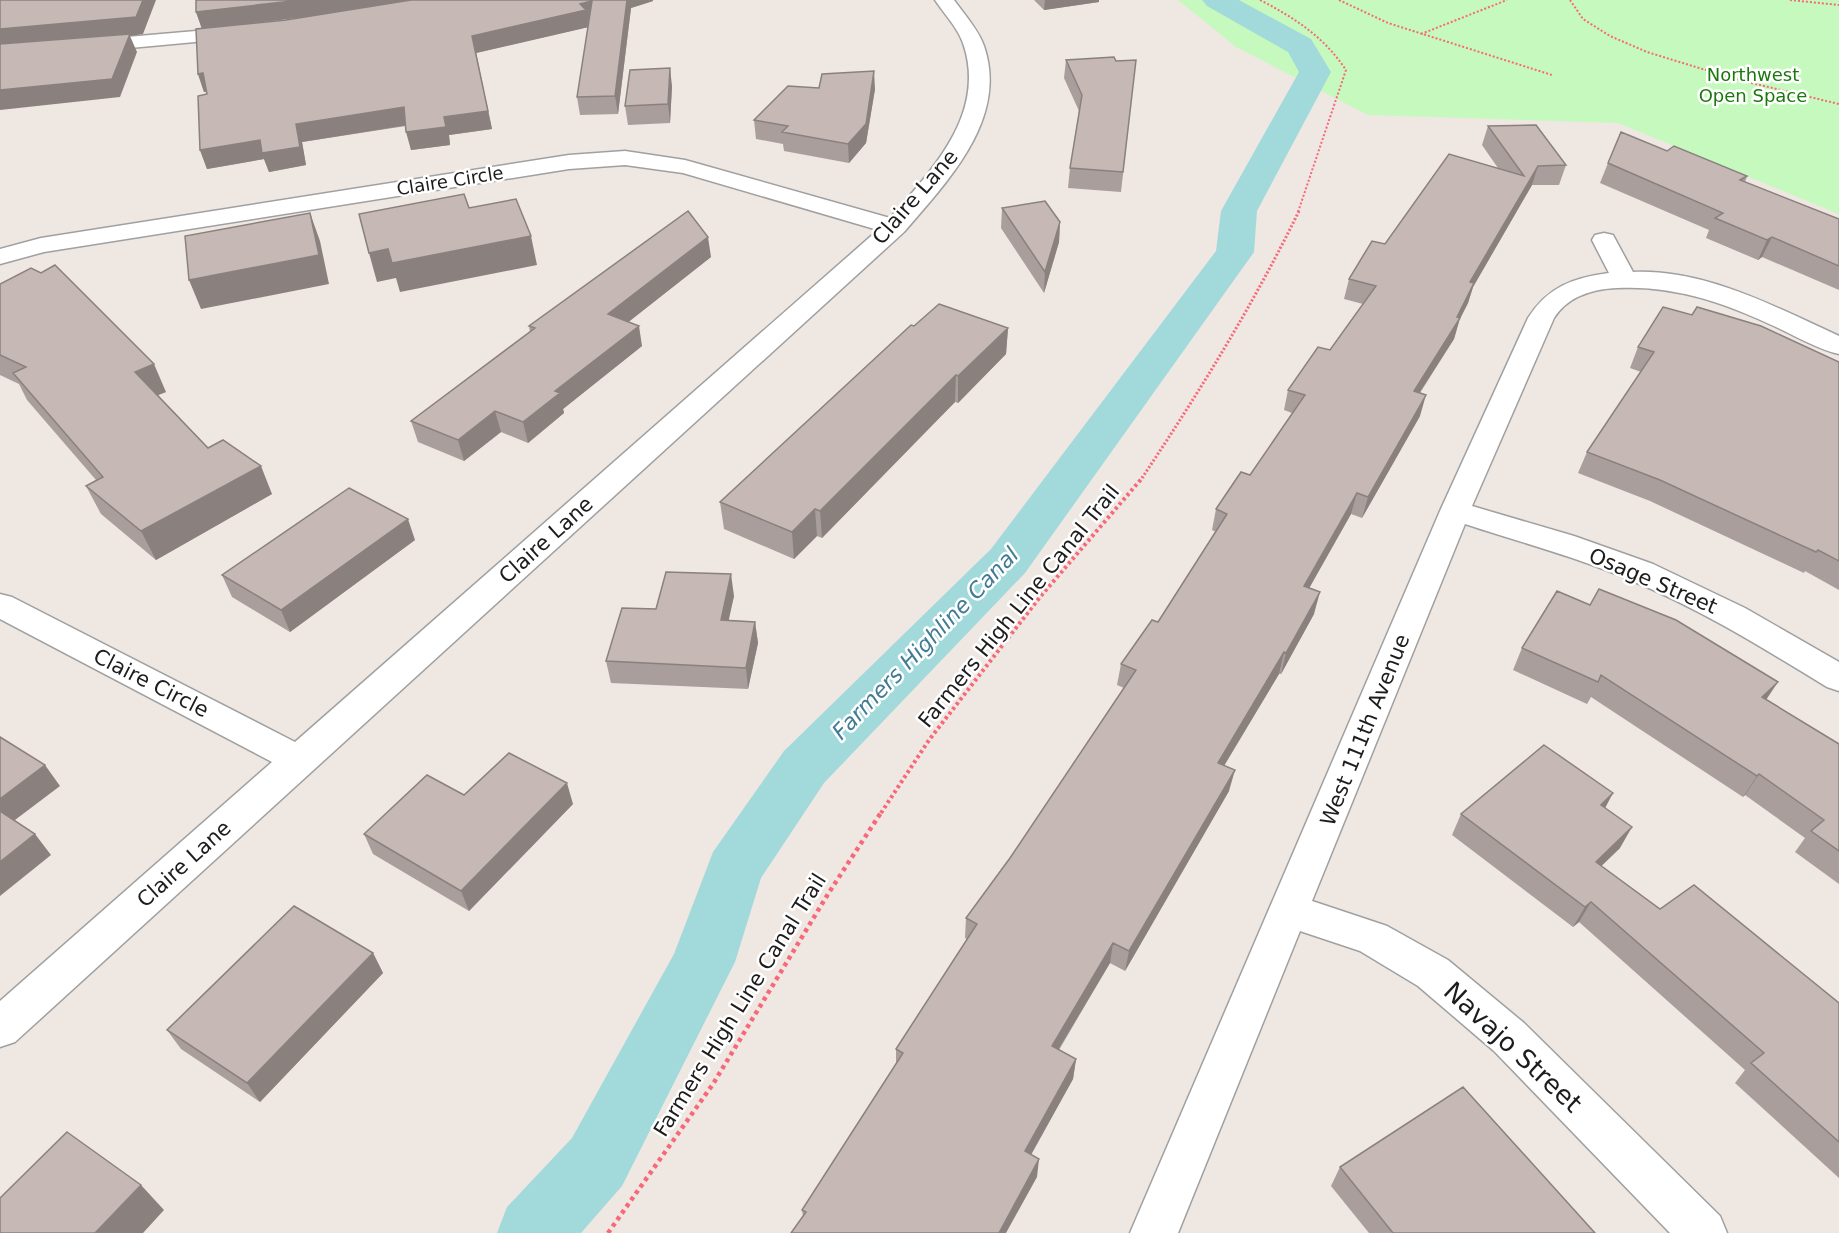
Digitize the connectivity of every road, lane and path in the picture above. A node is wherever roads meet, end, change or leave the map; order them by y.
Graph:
1 (944, 0) edge
2 (1260, 0) edge
3 (1339, 0) edge
4 (1507, 0) edge
5 (1570, 0) edge
6 (1790, 0) edge
7 (1839, 5) edge
8 (259, 31) edge
9 (1421, 34) junction
10 (0, 54) edge
11 (1552, 75) dead end
12 (1839, 104) edge
13 (895, 227) junction
14 (1604, 240) dead end
15 (0, 257) edge
16 (1624, 279) junction
17 (1839, 346) edge
18 (1455, 511) junction
19 (0, 605) edge
20 (1839, 678) edge
21 (301, 761) junction
22 (1290, 911) junction
23 (0, 1028) edge
24 (608, 1233) edge
25 (1154, 1233) edge
26 (1703, 1233) edge

1 - 13 street, Claire Lane
2 - 24 path, Farmers High Line Canal Trail
3 - 9 path
4 - 9 path
5 - 12 path
6 - 7 path
8 - 10 street
9 - 11 path
13 - 15 street, Claire Circle
13 - 21 street, Claire Lane
14 - 16 street
16 - 17 street, West 111th Avenue
16 - 18 street, West 111th Avenue
18 - 20 street, Osage Street
18 - 22 street, West 111th Avenue
19 - 21 street, Claire Circle
21 - 23 street, Claire Lane
22 - 25 street, West 111th Avenue
22 - 26 street, Navajo Street

